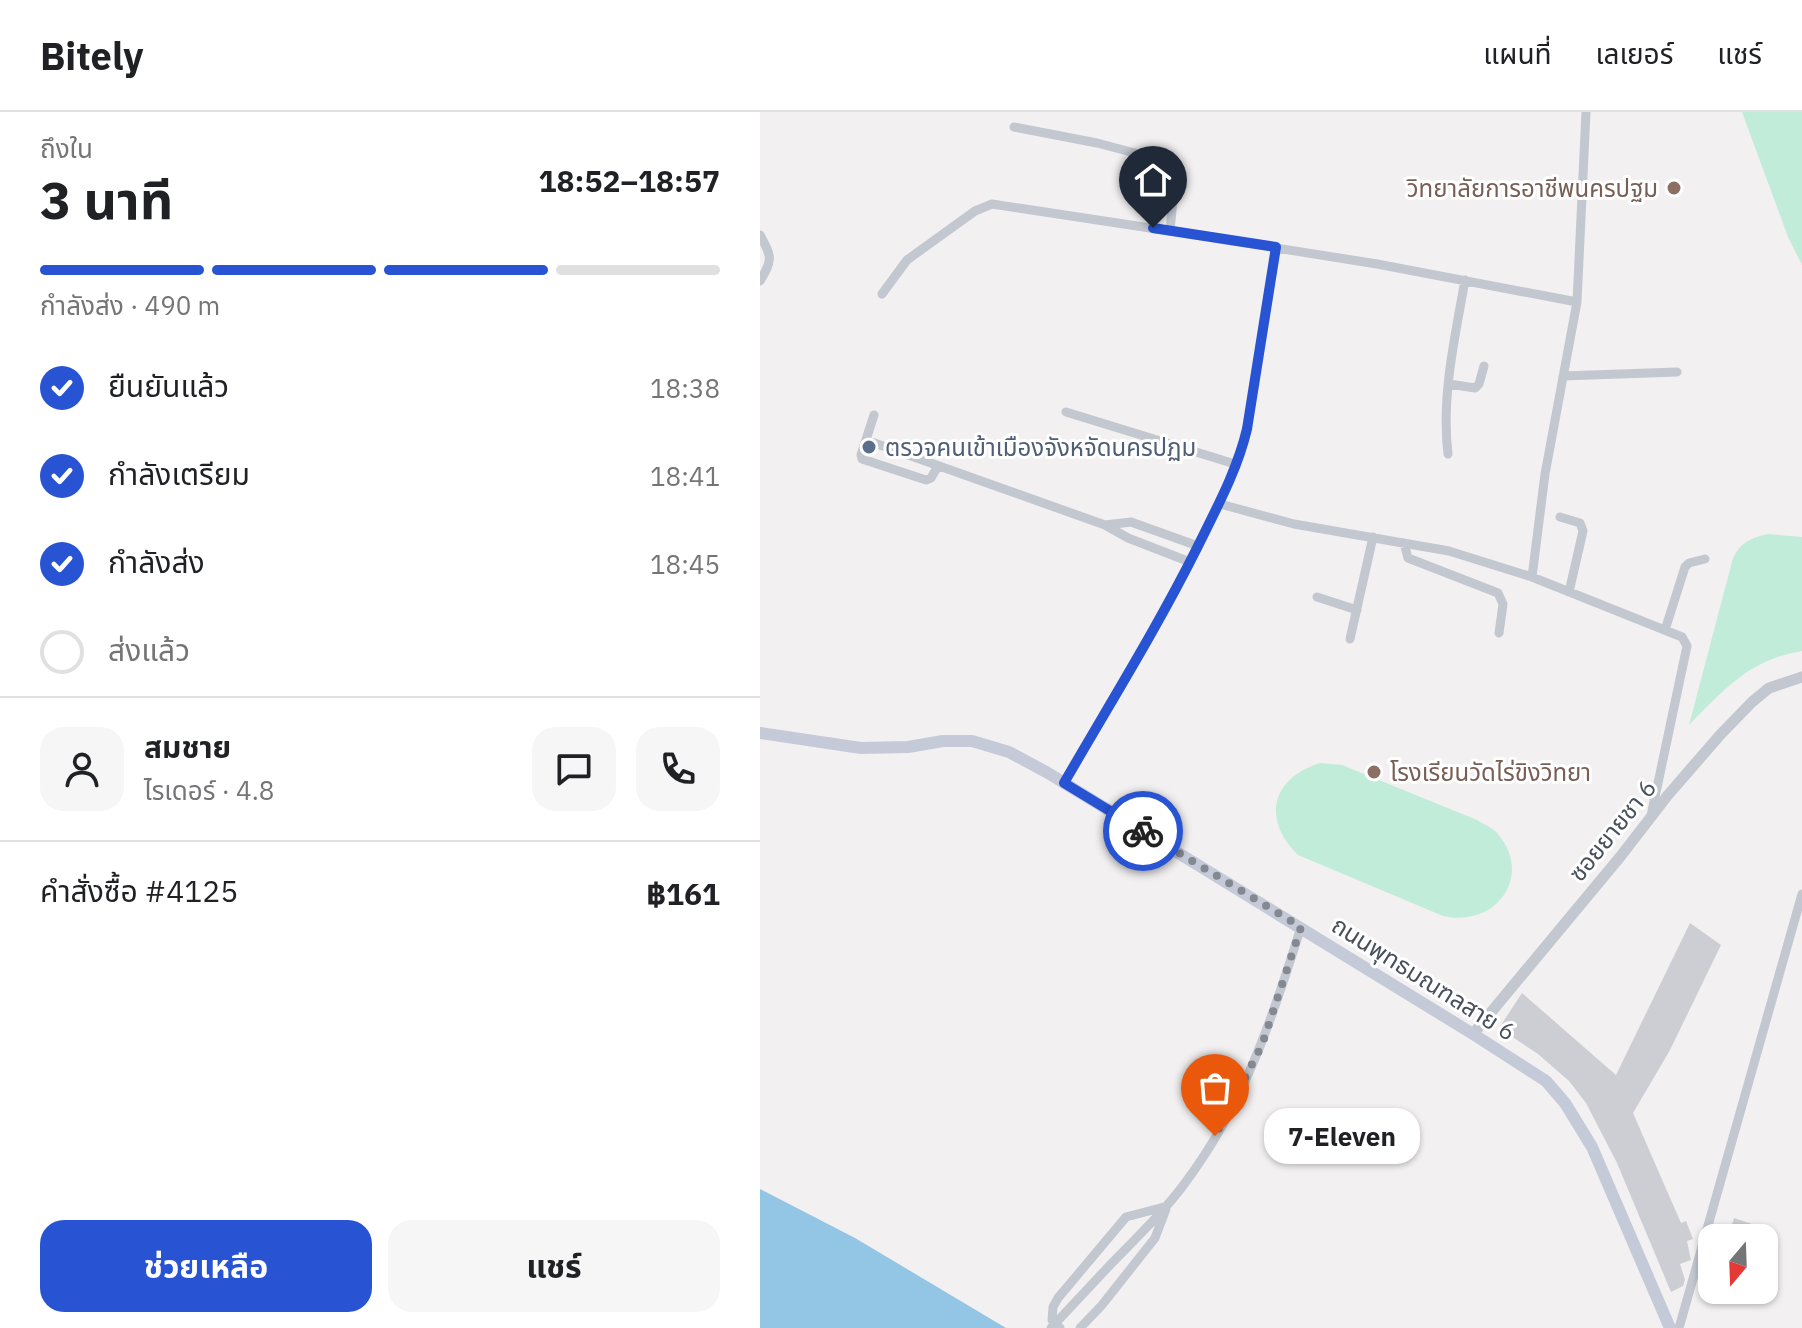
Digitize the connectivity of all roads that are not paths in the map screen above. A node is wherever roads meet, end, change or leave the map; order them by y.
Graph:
1 (1586, 112) edge
2 (1014, 127) dead end
3 (1170, 231) junction
4 (760, 235) edge
5 (1276, 247) junction
6 (1465, 280) junction
7 (760, 281) edge
8 (882, 294) dead end
9 (1577, 302) junction
10 (1484, 366) dead end
11 (1677, 372) dead end
12 (1563, 376) junction
13 (1449, 384) junction
14 (1066, 412) dead end
15 (874, 415) dead end
16 (866, 440) junction
17 (1448, 454) dead end
18 (1235, 464) junction
19 (938, 466) junction
20 (1220, 504) junction
21 (1560, 517) dead end
22 (1105, 525) junction
23 (1373, 537) junction
24 (1404, 543) junction
25 (1198, 546) junction
26 (1705, 559) dead end
27 (1190, 562) junction
28 (1532, 577) junction
29 (1569, 592) junction
30 (1317, 597) dead end
31 (1357, 610) junction
32 (1665, 630) junction
33 (1499, 633) dead end
34 (1350, 639) dead end
35 (1802, 677) edge
36 (760, 733) edge
37 (1064, 783) junction
38 (1650, 820) junction
39 (1802, 894) edge
40 (1301, 927) junction
41 (1473, 1034) junction
42 (1167, 1206) junction
43 (1051, 1328) edge
44 (1060, 1328) edge
45 (1080, 1328) edge
46 (1670, 1328) edge
47 (1679, 1328) edge

1 - 9 street
2 - 3 street
3 - 5 street
3 - 8 street
4 - 7 street
5 - 6 street
5 - 18 street
6 - 9 street
6 - 13 street
9 - 12 street
10 - 13 street
11 - 12 street
12 - 28 street
13 - 17 street
14 - 18 street
15 - 16 street
16 - 19 street
16 - 19 street
18 - 20 street
19 - 22 street
20 - 23 street
20 - 25 street
21 - 29 street
22 - 25 street
22 - 27 street
23 - 24 street
23 - 31 street
24 - 28 street
24 - 33 street
25 - 27 street
26 - 32 street
27 - 37 street
28 - 29 street
29 - 32 street
30 - 31 street
31 - 34 street
32 - 38 street
35 - 38 street, ซอยยายชา 6
36 - 37 main road, ถนนพุทธมณฑลสาย 6
37 - 40 main road, ถนนพุทธมณฑลสาย 6
38 - 41 street, ซอยยายชา 6
39 - 47 street
40 - 41 main road, ถนนพุทธมณฑลสาย 6
40 - 42 street
41 - 46 main road, ถนนพุทธมณฑลสาย 6
42 - 43 street, bridge
42 - 44 street
42 - 45 street

